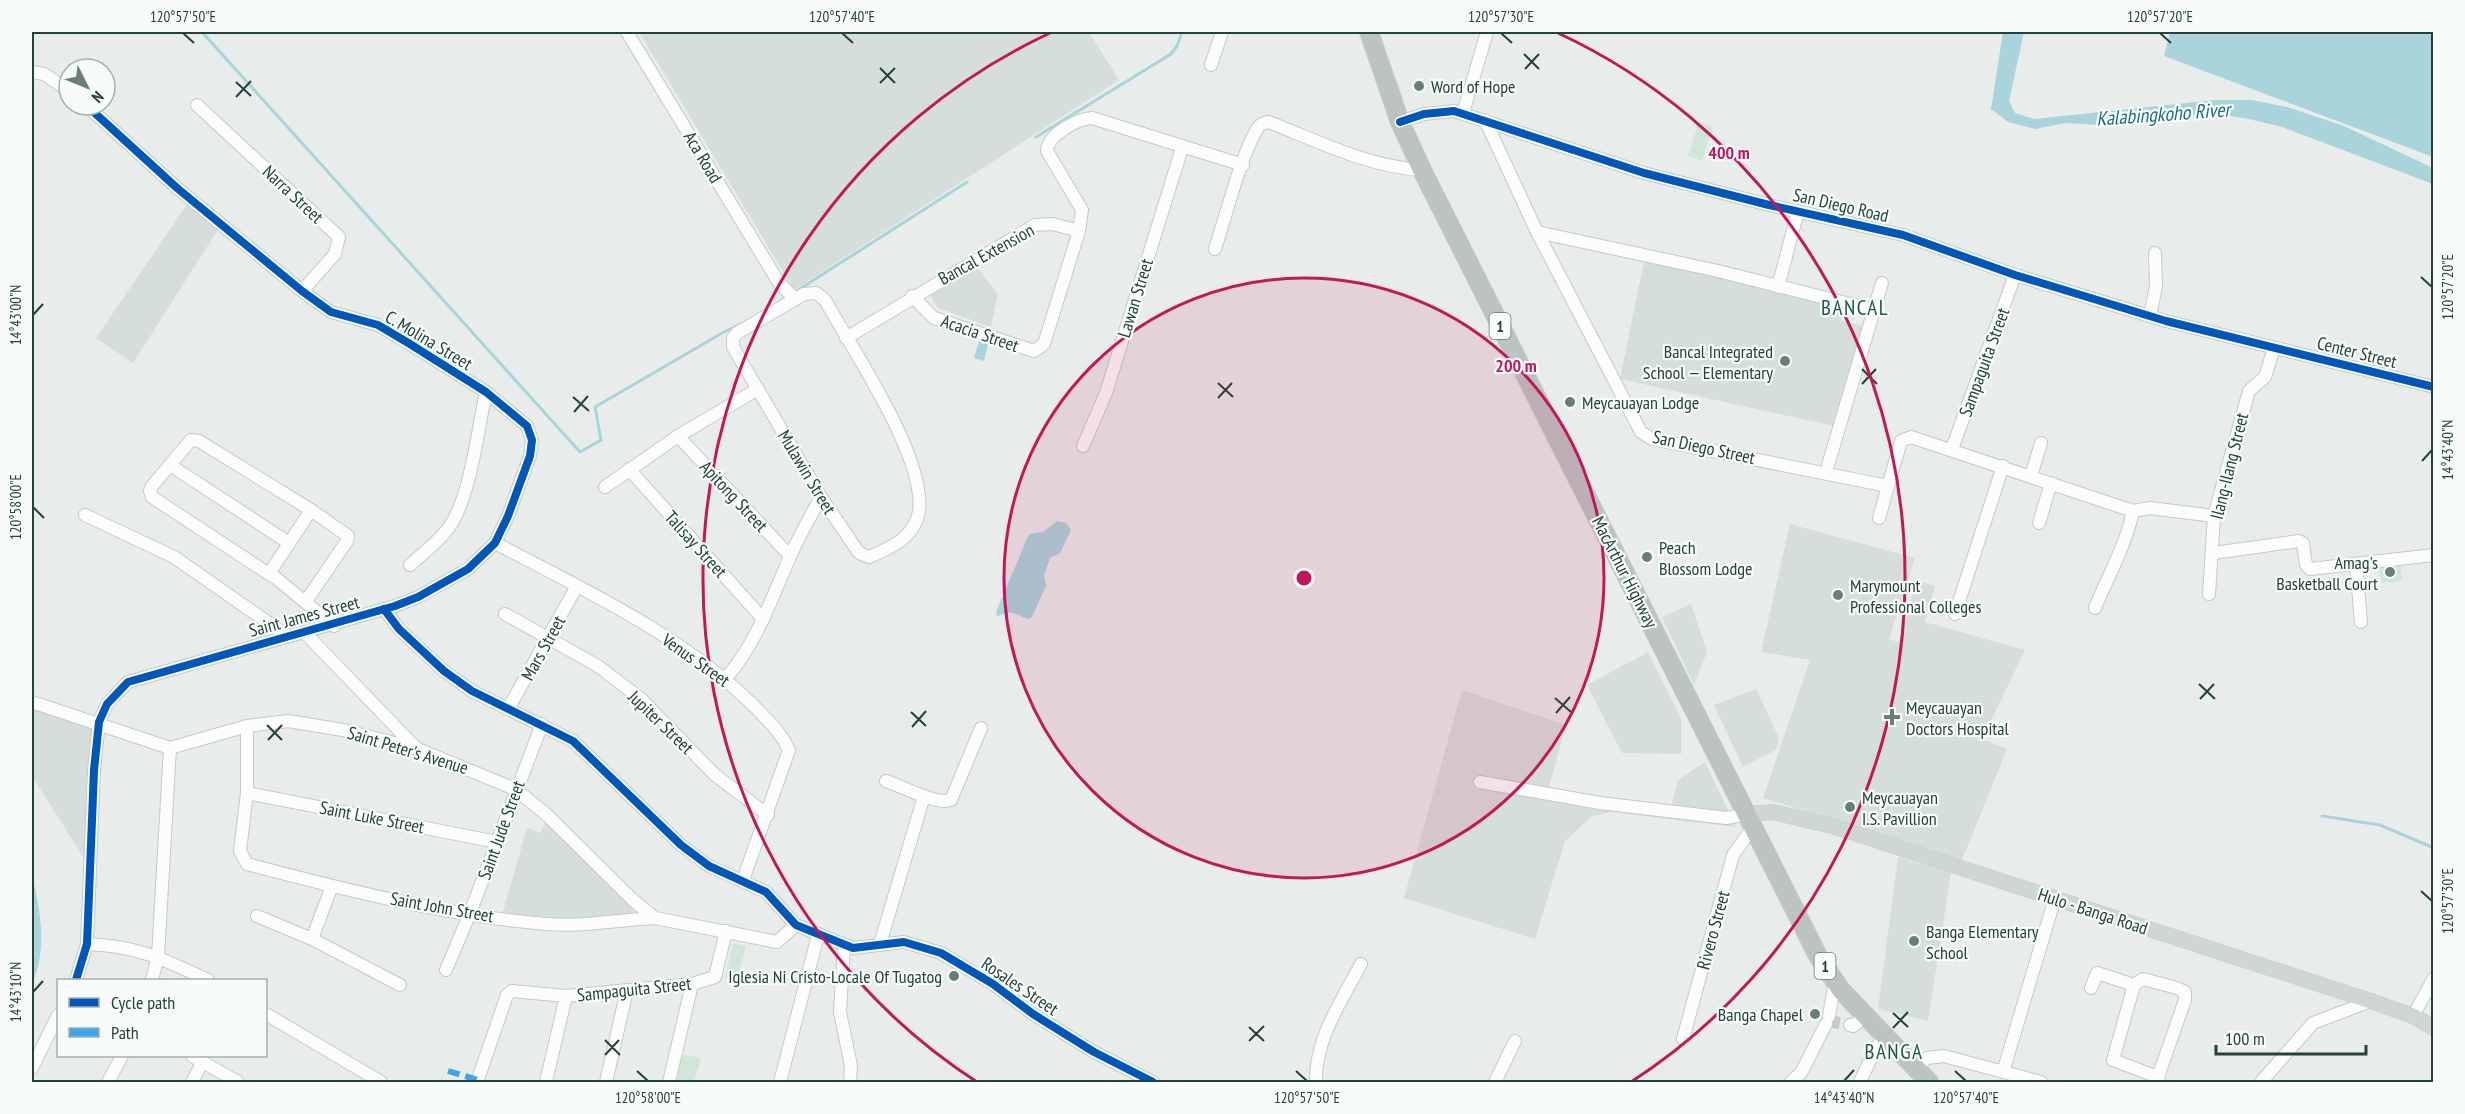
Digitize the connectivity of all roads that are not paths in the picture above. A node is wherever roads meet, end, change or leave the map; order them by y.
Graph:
1 (627, 32) edge
2 (1222, 32) edge
3 (1369, 32) edge
4 (1488, 32) edge
5 (1211, 65) dead end
6 (32, 72) edge
7 (57, 83) edge
8 (197, 105) dead end
9 (1463, 113) junction
10 (99, 117) edge
11 (1485, 120) junction
12 (1400, 122) junction
13 (1182, 148) junction
14 (1243, 165) junction
15 (1422, 170) junction
16 (1798, 211) junction
17 (1079, 231) junction
18 (1537, 232) junction
19 (1215, 249) dead end
20 (2155, 253) dead end
21 (2015, 275) junction
22 (1882, 283) dead end
23 (1778, 287) junction
24 (302, 291) junction
25 (912, 296) junction
26 (795, 299) junction
27 (1874, 310) junction
28 (2150, 316) junction
29 (846, 338) junction
30 (2274, 348) junction
31 (2433, 387) edge
32 (758, 389) junction
33 (486, 392) junction
34 (678, 436) junction
35 (2041, 443) dead end
36 (1083, 446) dead end
37 (1952, 449) junction
38 (170, 465) junction
39 (2003, 466) junction
40 (629, 469) junction
41 (1826, 472) junction
42 (2031, 476) junction
43 (2051, 483) junction
44 (1888, 486) junction
45 (605, 487) dead end
46 (821, 497) junction
47 (311, 510) junction
48 (2133, 511) junction
49 (85, 515) dead end
50 (2214, 516) junction
51 (1880, 518) dead end
52 (2039, 523) dead end
53 (289, 543) junction
54 (495, 543) junction
55 (2214, 554) junction
56 (2433, 555) edge
57 (790, 556) junction
58 (2356, 564) junction
59 (410, 565) dead end
60 (269, 574) junction
61 (577, 586) junction
62 (2209, 594) dead end
63 (306, 601) junction
64 (2095, 608) dead end
65 (384, 609) junction
66 (505, 614) dead end
67 (1955, 614) dead end
68 (763, 619) junction
69 (2361, 622) dead end
70 (334, 626) junction
71 (304, 633) junction
72 (286, 635) junction
73 (549, 637) junction
74 (726, 678) junction
75 (32, 702) edge
76 (508, 709) junction
77 (99, 722) junction
78 (542, 724) junction
79 (246, 726) junction
80 (981, 728) dead end
81 (170, 748) junction
82 (418, 749) junction
83 (886, 781) dead end
84 (1480, 782) dead end
85 (515, 789) junction
86 (247, 793) junction
87 (924, 796) junction
88 (768, 814) junction
89 (1751, 820) junction
90 (498, 842) junction
91 (743, 880) junction
92 (332, 886) junction
93 (2055, 898) junction
94 (470, 913) junction
95 (257, 916) dead end
96 (655, 918) junction
97 (795, 925) junction
98 (726, 931) junction
99 (818, 935) junction
100 (312, 939) junction
101 (87, 944) junction
102 (880, 944) junction
103 (844, 945) junction
104 (158, 956) junction
105 (1361, 964) dead end
106 (446, 970) dead end
107 (77, 979) edge
108 (152, 979) edge
109 (204, 979) edge
110 (1835, 981) junction
111 (2433, 981) edge
112 (692, 984) junction
113 (400, 985) dead end
114 (2134, 985) junction
115 (2091, 988) dead end
116 (627, 990) junction
117 (566, 996) junction
118 (2371, 1001) junction
119 (267, 1015) edge
120 (2413, 1016) junction
121 (57, 1017) edge
122 (2433, 1028) edge
123 (1884, 1038) junction
124 (1683, 1039) dead end
125 (1515, 1041) dead end
126 (121, 1057) edge
127 (198, 1058) edge
128 (32, 1068) edge
129 (1915, 1068) junction
130 (2003, 1072) junction
131 (2158, 1080) edge
132 (108, 1083) edge
133 (192, 1083) edge
134 (238, 1083) edge
135 (381, 1083) edge
136 (477, 1083) edge
137 (546, 1083) edge
138 (606, 1083) edge
139 (669, 1083) edge
140 (780, 1083) edge
141 (850, 1083) edge
142 (1153, 1083) edge
143 (1316, 1083) edge
144 (1495, 1083) edge
145 (1791, 1083) edge
146 (1860, 1083) edge
147 (1929, 1083) edge
148 (2041, 1083) edge
149 (2261, 1083) edge

1 - 26 street, Aca Road
2 - 5 street
3 - 12 highway, MacArthur Highway / 1
4 - 9 street
6 - 7 street
8 - 24 street, Narra Street
9 - 11 street, San Diego Road
9 - 12 street, San Diego Road
10 - 24 street, C. Molina Street
11 - 16 street, San Diego Road
11 - 18 street, San Diego Street
12 - 15 highway, MacArthur Highway / 1
13 - 14 street
13 - 17 street
13 - 36 street, Lawan Street
14 - 15 street
14 - 19 street
15 - 89 highway, MacArthur Highway / 1
16 - 21 street, San Diego Road
16 - 23 street
17 - 25 street, Bancal Extension
17 - 25 street, Acacia Street
18 - 23 street
18 - 41 street, San Diego Street
20 - 28 street
21 - 28 street, San Diego Road
21 - 37 street, Sampaguita Street
22 - 27 street
23 - 27 street
24 - 33 street, C. Molina Street
25 - 29 street, Bancal Extension
26 - 29 street
26 - 32 street
27 - 41 street
28 - 30 street, San Diego Road
29 - 46 street, Mulawin Street
30 - 31 street, Center Street
30 - 50 street, Ilang-Ilang Street
32 - 34 street
32 - 46 street, Mulawin Street
33 - 54 street, C. Molina Street
33 - 59 street
34 - 40 street
34 - 57 street, Apitong Street
35 - 42 street
37 - 39 street
37 - 44 street
38 - 47 street
38 - 53 street
38 - 60 street
39 - 42 street
39 - 67 street
40 - 45 street
40 - 68 street, Talisay Street
41 - 44 street, San Diego Street
42 - 43 street
43 - 48 street
43 - 52 street
44 - 51 street
46 - 57 street
47 - 53 street
47 - 63 street
48 - 50 street
48 - 64 street
49 - 72 street
50 - 55 street, Ilang-Ilang Street
53 - 60 street
54 - 61 street, Venus Street
54 - 65 street, C. Molina Street
55 - 58 street
55 - 62 street, Ilang-Ilang Street
56 - 58 street
57 - 68 street
58 - 69 street
60 - 63 street
61 - 73 street, Mars Street
61 - 74 street, Venus Street
63 - 70 street
65 - 70 street, Saint James Street
65 - 76 street, Saint James Street
66 - 73 street, Jupiter Street
68 - 74 street
70 - 71 street, Saint James Street
71 - 72 street, Saint James Street
71 - 82 street
72 - 77 street, Saint James Street
73 - 76 street, Mars Street
73 - 88 street, Jupiter Street
74 - 88 street, Venus Street
75 - 77 street
76 - 78 street, Saint James Street
77 - 81 street
77 - 101 street, Saint James Street
78 - 85 street, Saint Jude Street
78 - 91 street, Saint James Street
79 - 81 street, Saint Peter's Avenue
79 - 82 street, Saint Peter's Avenue
79 - 86 street
80 - 87 street
81 - 104 street
82 - 85 street, Saint Peter's Avenue
83 - 87 street
84 - 89 street
85 - 90 street, Saint Jude Street
85 - 96 street, Saint Peter's Avenue
86 - 90 street, Saint Luke Street
86 - 92 street, Saint John Street
87 - 102 street
88 - 91 street, Venus Street
89 - 93 main road, Hulo - Banga Road
89 - 110 highway, MacArthur Highway / 1
89 - 124 street, Rivero Street
90 - 94 street, Saint Jude Street
91 - 97 street, Saint James Street
92 - 94 street, Saint John Street
92 - 100 street
93 - 118 main road, Hulo - Banga Road
93 - 130 street
94 - 96 street, Saint John Street
94 - 106 street, Saint Jude Street
95 - 100 street
96 - 98 street
97 - 98 street
97 - 99 street, Rosales Street
98 - 112 street, Sampaguita Street
99 - 103 street, Rosales Street
99 - 140 street
100 - 113 street
101 - 104 street
101 - 107 street, Saint James Street
102 - 103 street, Rosales Street
102 - 142 street, Rosales Street
103 - 141 street
104 - 108 street
104 - 109 street
105 - 143 street
110 - 123 highway, MacArthur Highway / 1
110 - 145 street
111 - 120 street
112 - 116 street, Sampaguita Street
112 - 139 street
114 - 115 street
114 - 131 street
114 - 131 street
116 - 117 street, Sampaguita Street
116 - 138 street
117 - 136 street, Sampaguita Street
117 - 137 street
118 - 120 main road, Hulo - Banga Road
118 - 149 street
119 - 135 street
120 - 122 main road, Hulo - Banga Road
121 - 128 street
123 - 129 highway, MacArthur Highway / 1
123 - 146 street
125 - 144 street
126 - 132 street
127 - 133 street
127 - 134 street
129 - 130 street
129 - 147 highway, MacArthur Highway / 1
130 - 148 street

